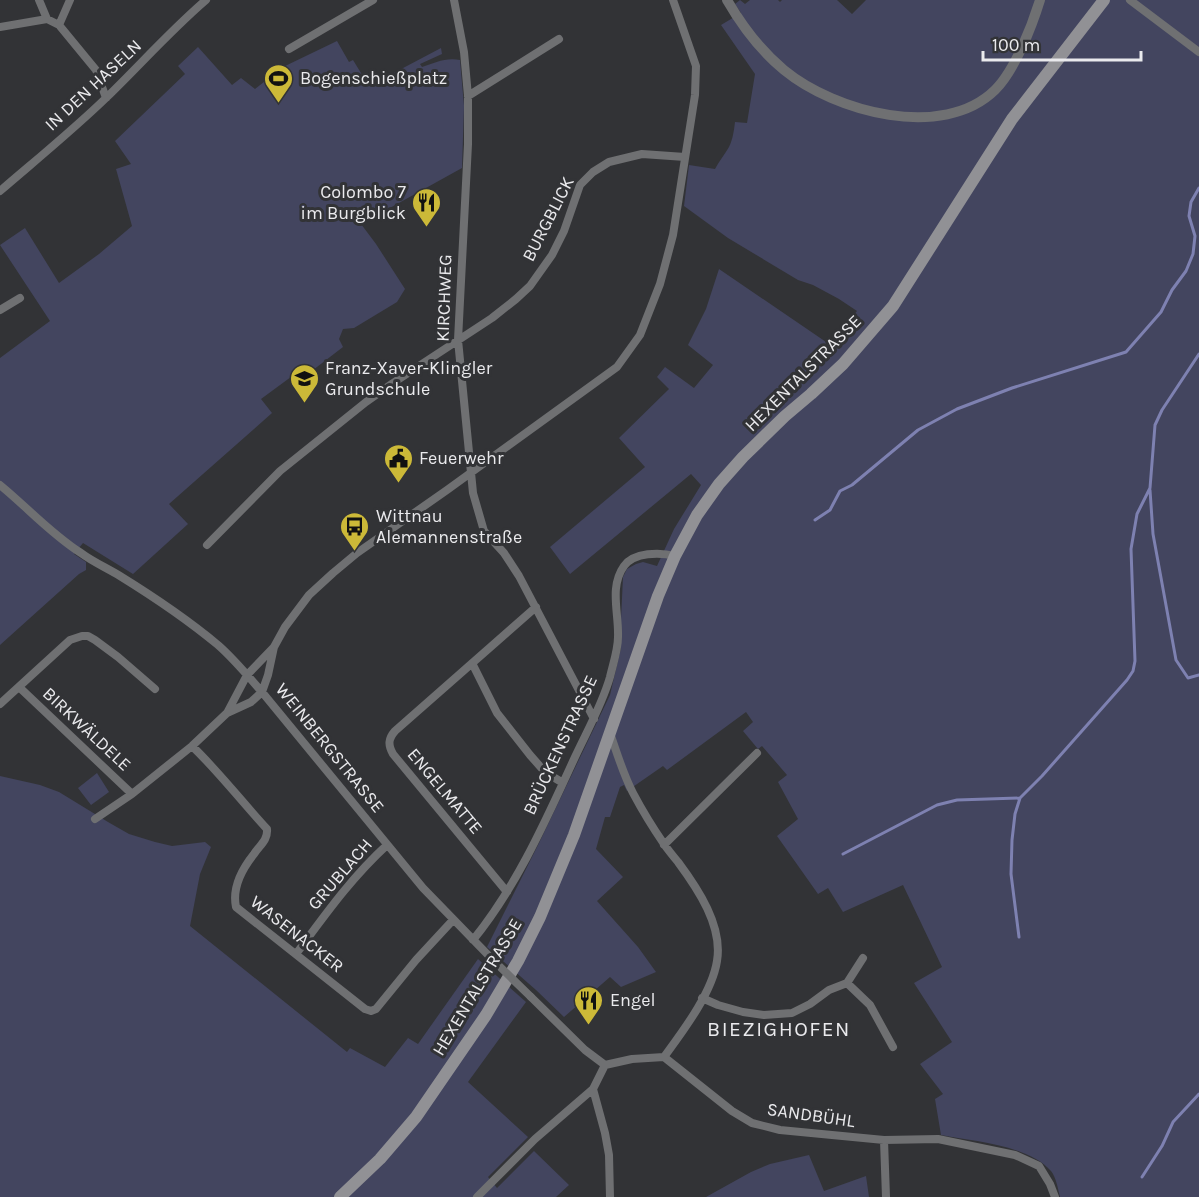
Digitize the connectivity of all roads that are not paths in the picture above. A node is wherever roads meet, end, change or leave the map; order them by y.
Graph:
1 (39, 0) edge
2 (70, 0) edge
3 (206, 0) edge
4 (373, 0) edge
5 (454, 0) edge
6 (674, 0) edge
7 (727, 0) edge
8 (1040, 0) edge
9 (1104, 0) edge
10 (1130, 0) edge
11 (47, 19) junction
12 (59, 25) junction
13 (0, 27) edge
14 (559, 39) dead end
15 (289, 49) dead end
16 (1199, 52) edge
17 (468, 96) junction
18 (106, 98) junction
19 (685, 157) junction
20 (0, 191) edge
21 (20, 298) dead end
22 (0, 310) edge
23 (458, 340) junction
24 (471, 472) junction
25 (0, 485) edge
26 (207, 545) dead end
27 (675, 556) junction
28 (536, 607) junction
29 (274, 647) junction
30 (472, 663) junction
31 (248, 675) junction
32 (19, 687) junction
33 (155, 689) dead end
34 (262, 692) junction
35 (0, 704) edge
36 (227, 713) junction
37 (594, 719) junction
38 (610, 733) junction
39 (192, 747) junction
40 (757, 753) dead end
41 (563, 783) junction
42 (132, 794) junction
43 (95, 819) dead end
44 (387, 845) junction
45 (664, 845) junction
46 (507, 892) junction
47 (453, 920) junction
48 (473, 940) junction
49 (296, 954) junction
50 (863, 958) dead end
51 (847, 983) junction
52 (702, 998) junction
53 (892, 1047) dead end
54 (664, 1057) junction
55 (605, 1065) junction
56 (593, 1089) junction
57 (884, 1140) junction
58 (340, 1197) edge
59 (477, 1197) edge
60 (610, 1197) edge
61 (886, 1197) edge
62 (1055, 1197) edge

1 - 11 street
2 - 12 street
3 - 18 street, IN DEN HASELN
4 - 15 street
5 - 17 street, KIRCHWEG
6 - 19 street
7 - 8 street
9 - 27 main road, HEXENTALSTRASSE
10 - 16 street
11 - 12 street
11 - 13 street
12 - 18 street
14 - 17 street
17 - 23 street, KIRCHWEG
18 - 20 street, IN DEN HASELN
19 - 23 street, BURGBLICK
19 - 24 street
21 - 22 street
23 - 24 street, KIRCHWEG
23 - 26 street, BURGBLICK
24 - 28 street, KIRCHWEG
24 - 29 street
25 - 31 street, WEINBERGSTRASSE
27 - 37 street, BRÜCKENSTRASSE
27 - 38 main road, HEXENTALSTRASSE
28 - 30 street, ENGELMATTE
28 - 37 street, KIRCHWEG
29 - 31 street
29 - 34 street
30 - 41 street
30 - 46 street, ENGELMATTE
31 - 34 street, WEINBERGSTRASSE
31 - 36 street
32 - 33 street, BIRKWÄLDELE
32 - 35 street, BIRKWÄLDELE
32 - 42 street, BIRKWÄLDELE
34 - 36 street
34 - 44 street, WEINBERGSTRASSE
36 - 39 street
37 - 41 street, BRÜCKENSTRASSE
38 - 45 street
38 - 58 main road, HEXENTALSTRASSE
39 - 42 street
39 - 49 street, WASENACKER
40 - 45 street
41 - 46 street, BRÜCKENSTRASSE
42 - 43 street
44 - 47 street, WEINBERGSTRASSE
44 - 49 street, GRUBLACH
45 - 52 street
46 - 48 street, BRÜCKENSTRASSE
47 - 48 street, WEINBERGSTRASSE
47 - 49 street, WASENACKER
48 - 55 street, WEINBERGSTRASSE, bridge
50 - 51 street
51 - 52 street
51 - 53 street
52 - 54 street
54 - 55 street
54 - 57 street, SANDBÜHL
55 - 56 street
56 - 59 street
56 - 60 street
57 - 61 street
57 - 62 street, SANDBÜHL

